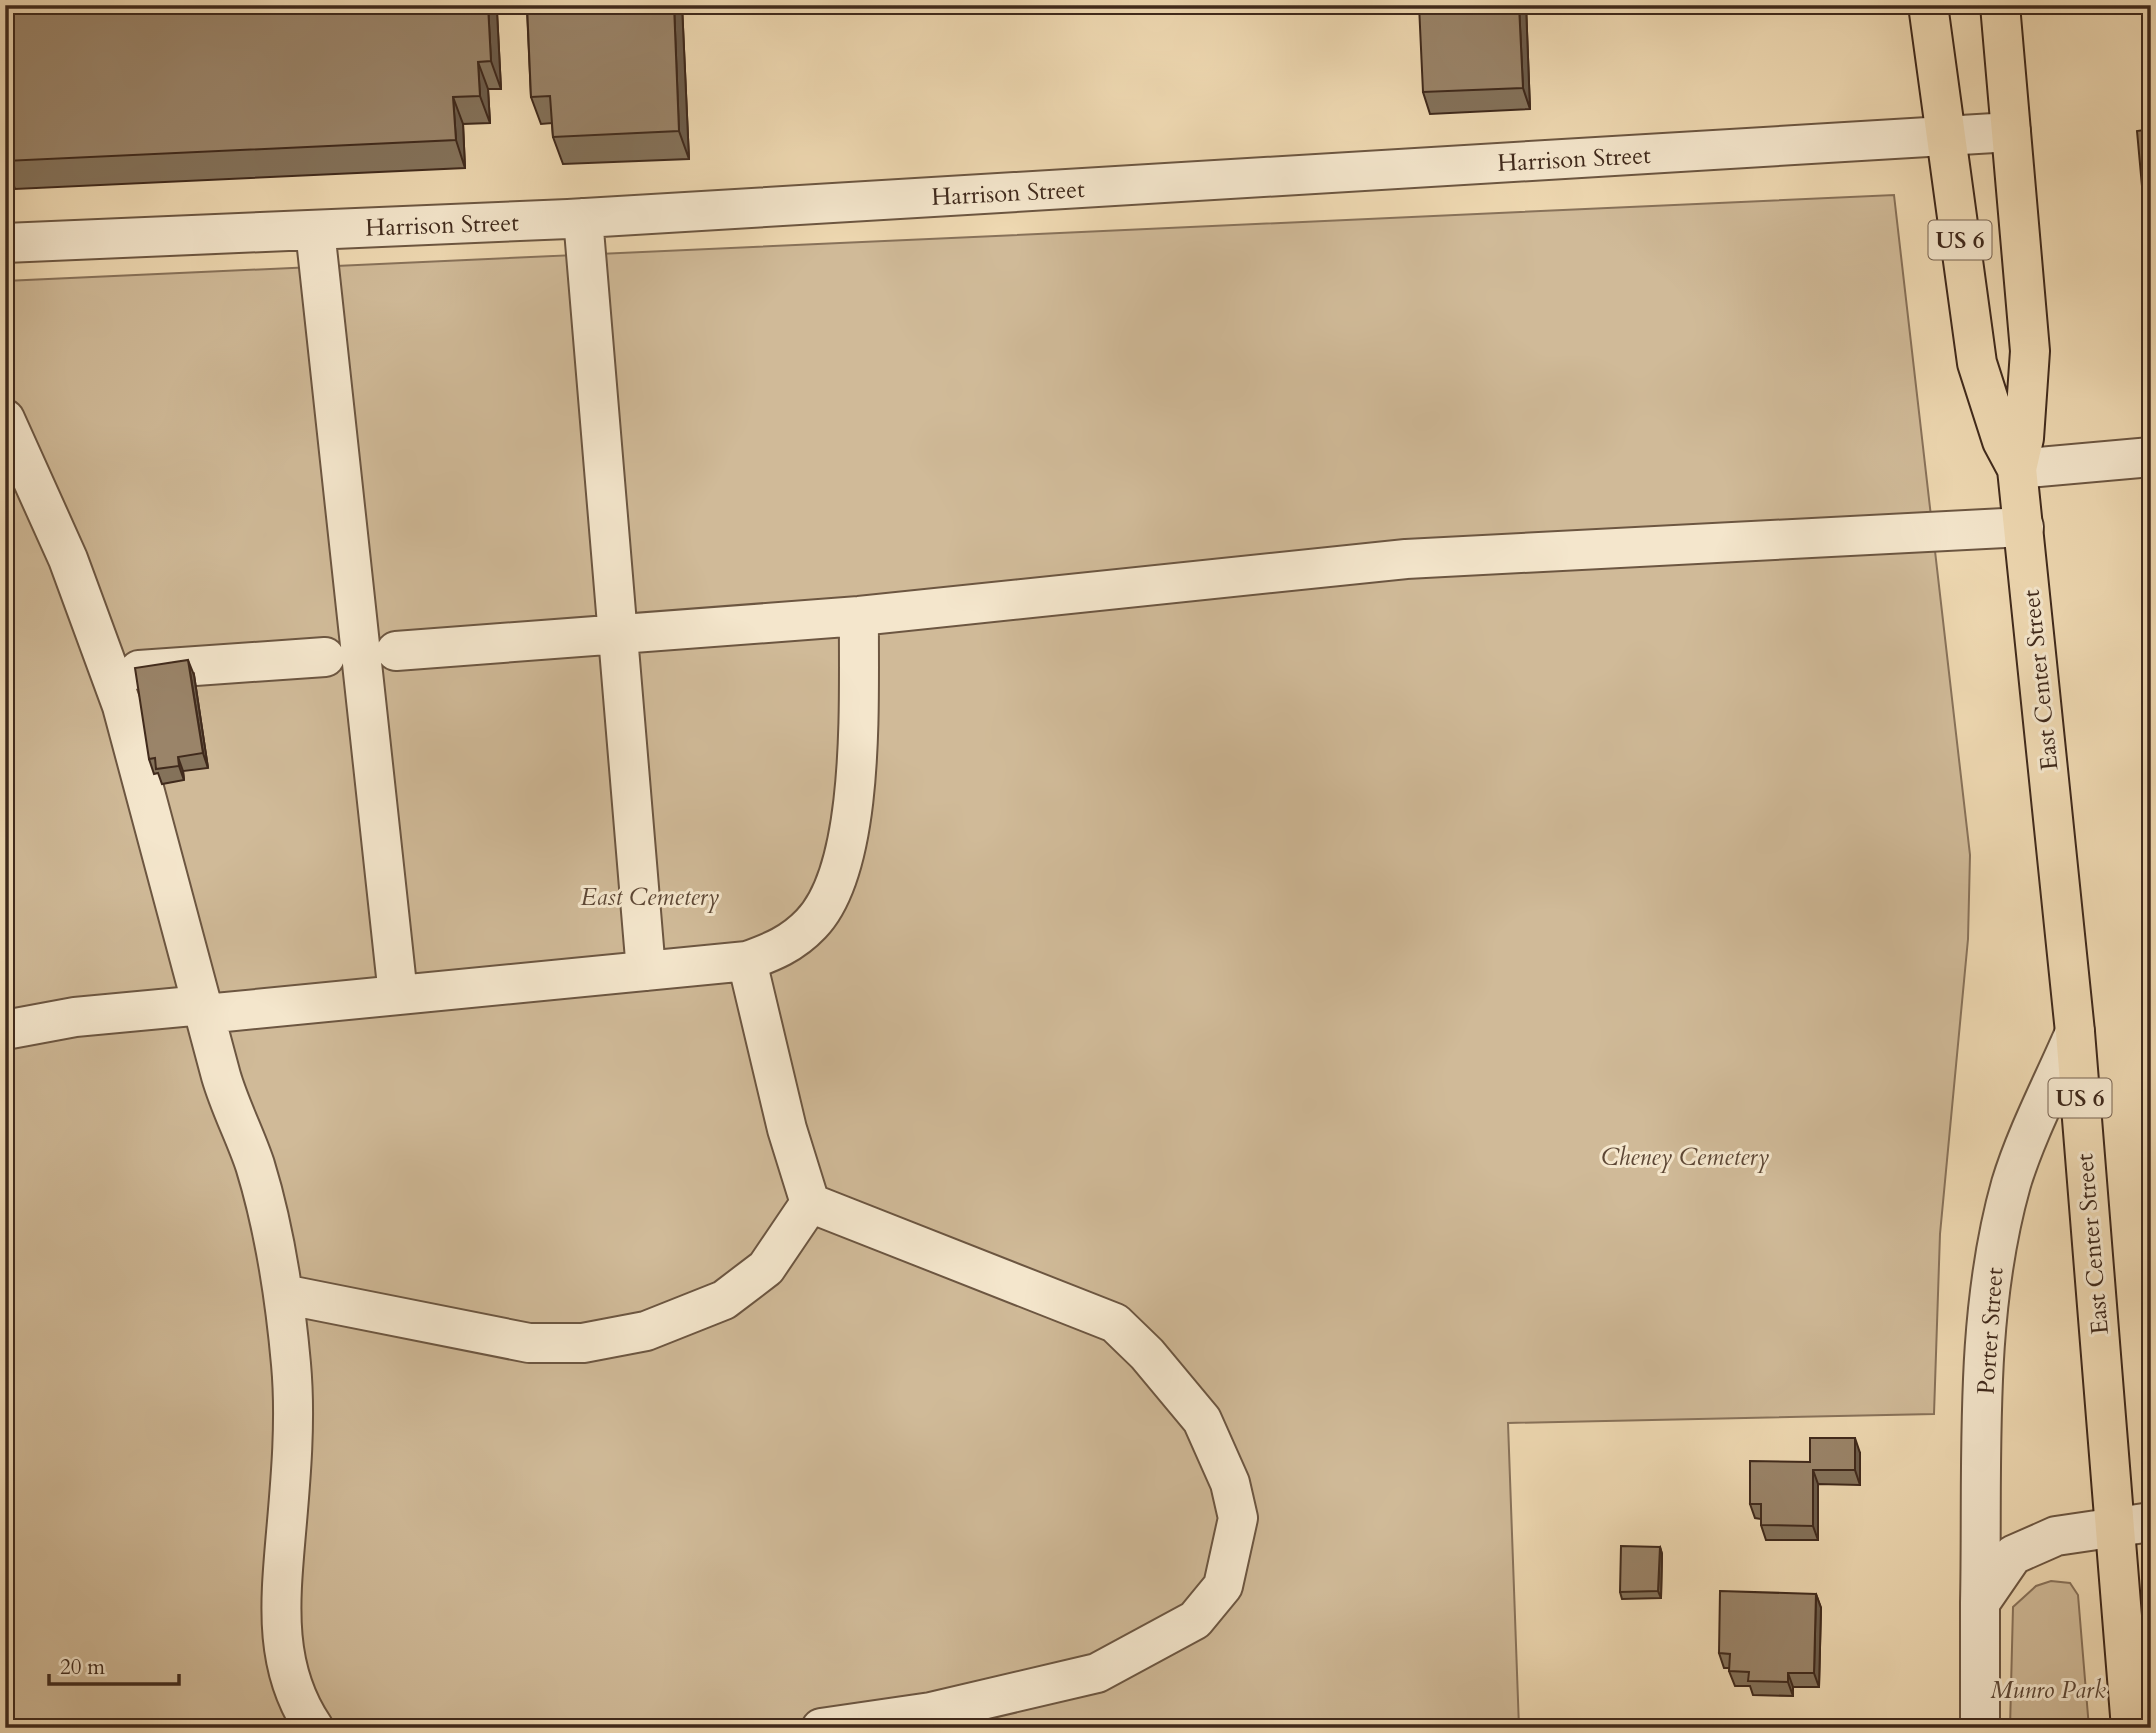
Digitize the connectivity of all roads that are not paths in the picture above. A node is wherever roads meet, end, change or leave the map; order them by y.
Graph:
1 (1927, 5) edge
2 (2000, 5) edge
3 (2011, 132) junction
4 (1946, 135) junction
5 (583, 218) junction
6 (315, 230) junction
7 (5, 243) edge
8 (5, 419) edge
9 (2151, 457) edge
10 (2017, 469) junction
11 (2024, 527) junction
12 (859, 616) junction
13 (617, 635) junction
14 (396, 651) dead end
15 (325, 657) dead end
16 (109, 673) junction
17 (747, 961) junction
18 (646, 971) junction
19 (398, 995) junction
20 (204, 1009) junction
21 (5, 1030) edge
22 (2074, 1032) junction
23 (810, 1203) junction
24 (283, 1294) junction
25 (2133, 1524) edge
26 (1980, 1603) junction
27 (314, 1728) edge
28 (821, 1728) edge
29 (1980, 1728) edge
30 (2131, 1728) edge

1 - 4 main road, East Center Street / US 6
2 - 3 main road, East Center Street / US 6
3 - 4 street, Harrison Street
3 - 10 main road, East Center Street / US 6
4 - 5 street, Harrison Street
4 - 10 main road, East Center Street / US 6
5 - 6 street, Harrison Street
5 - 13 street
6 - 7 street, Harrison Street
6 - 19 street
8 - 16 street
9 - 10 street
10 - 11 main road, East Center Street / US 6
11 - 12 street
11 - 22 main road, East Center Street / US 6
12 - 13 street
12 - 17 street
13 - 14 street
13 - 18 street
15 - 16 street
16 - 20 street
17 - 18 street
17 - 23 street
18 - 19 street
19 - 20 street
20 - 21 street
20 - 24 street
22 - 25 main road, East Center Street / US 6
22 - 26 street, Porter Street
23 - 24 street
23 - 28 street
24 - 27 street
25 - 26 street
25 - 30 main road, East Center Street / US 6
26 - 29 street, Porter Street

